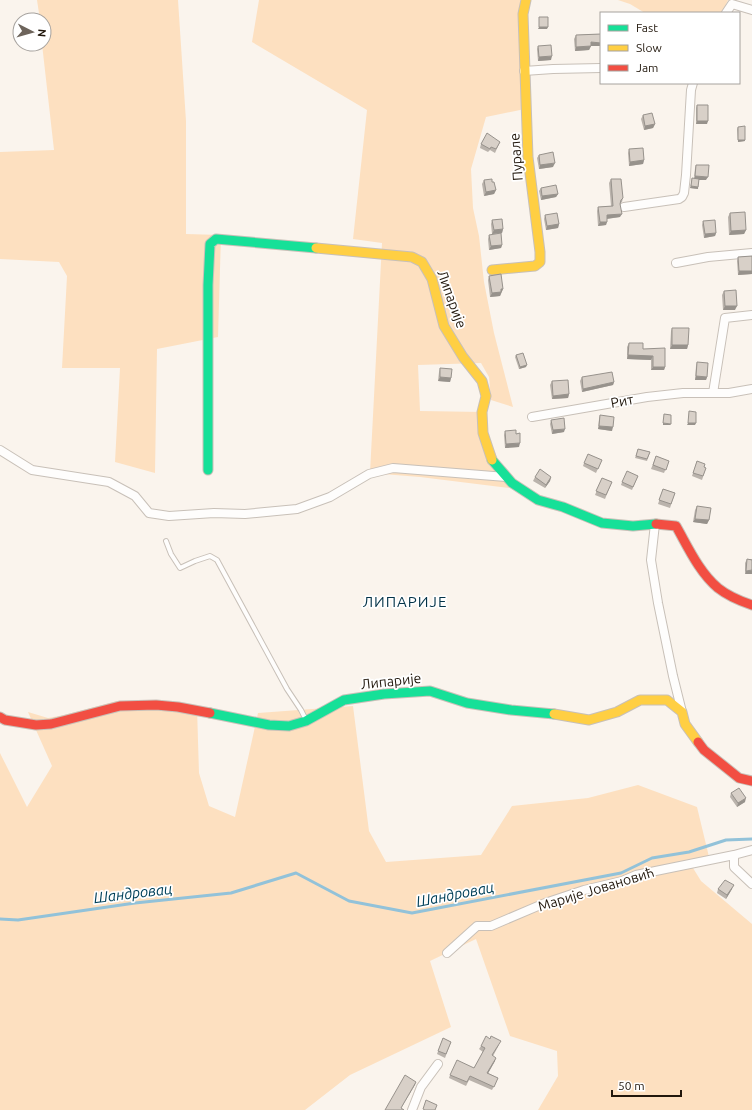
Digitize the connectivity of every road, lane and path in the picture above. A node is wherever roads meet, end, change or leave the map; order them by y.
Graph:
1 (526, 0) edge
2 (731, 2) edge
3 (752, 10) edge
4 (726, 12) edge
5 (600, 68) edge
6 (524, 71) junction
7 (693, 84) edge
8 (624, 207) dead end
9 (752, 253) edge
10 (676, 263) dead end
11 (492, 270) dead end
12 (752, 315) edge
13 (752, 390) edge
14 (713, 393) junction
15 (532, 417) dead end
16 (0, 450) edge
17 (208, 470) dead end
18 (506, 476) junction
19 (655, 524) junction
20 (166, 541) dead end
21 (752, 605) edge
22 (682, 712) junction
23 (0, 717) edge
24 (306, 721) junction
25 (752, 781) edge
26 (752, 850) edge
27 (734, 854) junction
28 (752, 884) edge
29 (447, 953) dead end
30 (438, 1064) dead end
31 (412, 1110) edge

1 - 6 street, Пурале
2 - 3 street
2 - 4 street
5 - 6 street
6 - 11 street, Пурале
7 - 8 street
9 - 10 street
12 - 14 street
13 - 14 street, Рит
14 - 15 street, Рит
16 - 18 street
17 - 18 street, Липарије
18 - 19 street, Липарије
19 - 21 street, Липарије
19 - 22 street
20 - 24 lane
22 - 24 street, Липарије
22 - 25 street
23 - 24 street, Липарије
26 - 27 street, Марије Јовановић
27 - 28 street
27 - 29 street, Марије Јовановић
30 - 31 street

